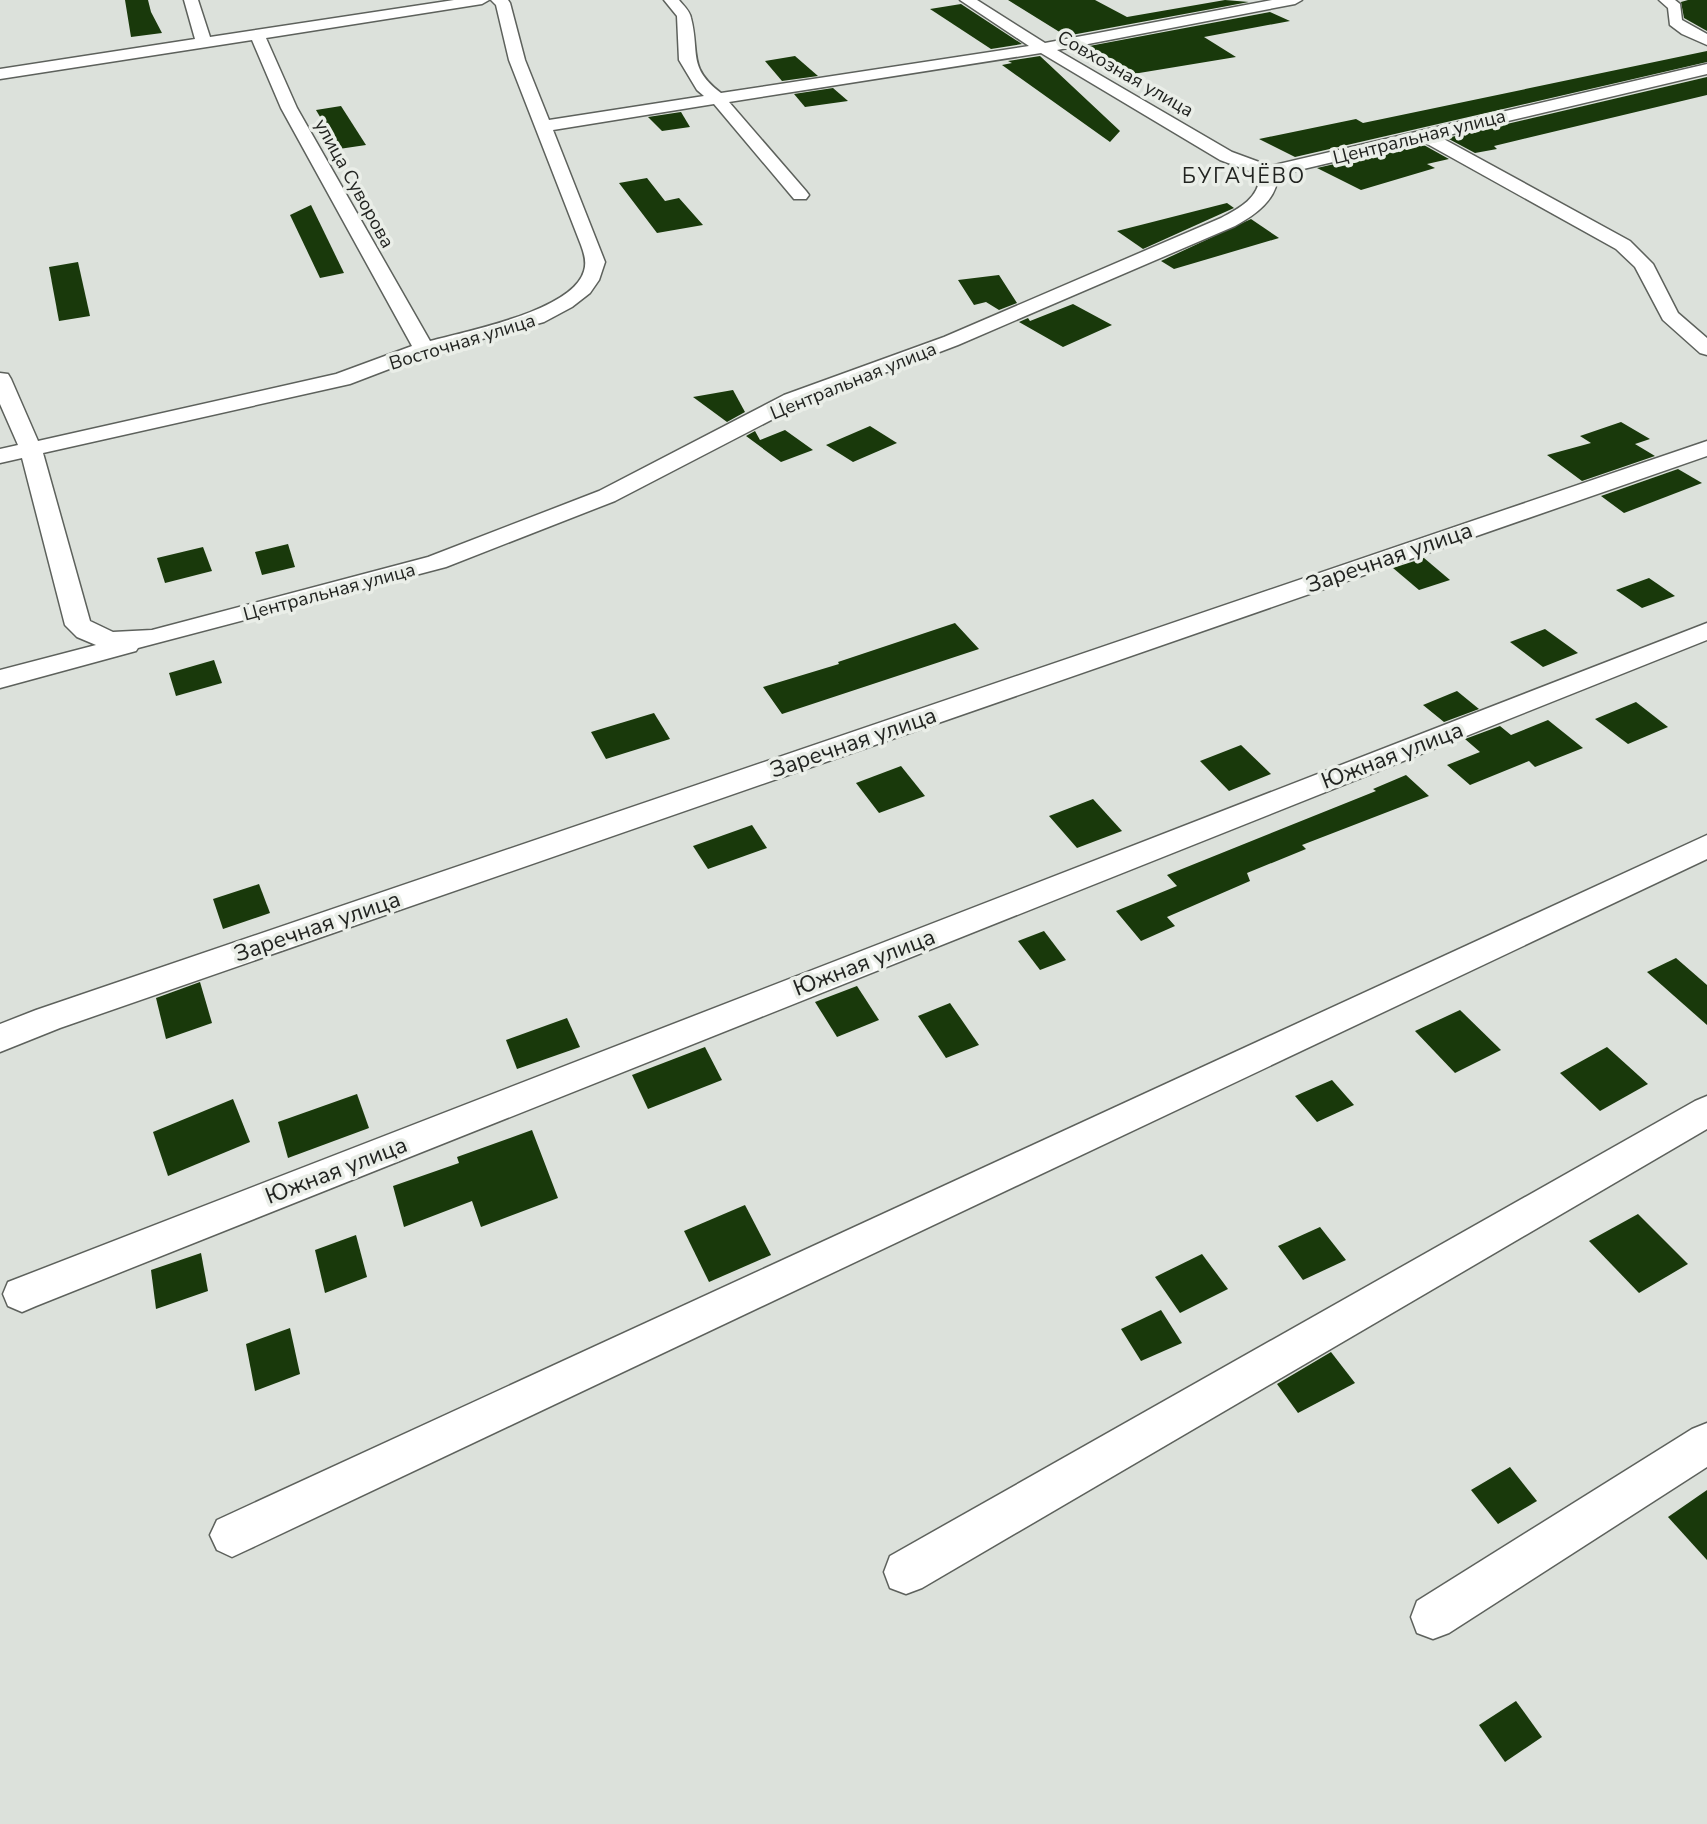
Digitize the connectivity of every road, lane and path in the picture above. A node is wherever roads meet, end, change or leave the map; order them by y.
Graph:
1 (191, 0) edge
2 (482, 0) edge
3 (498, 0) edge
4 (671, 0) edge
5 (967, 0) edge
6 (1295, 0) edge
7 (1666, 0) edge
8 (257, 34) junction
9 (1707, 40) edge
10 (204, 43) junction
11 (1043, 48) junction
12 (1707, 69) edge
13 (0, 74) edge
14 (717, 98) junction
15 (544, 126) junction
16 (1422, 134) junction
17 (1269, 173) junction
18 (800, 195) dead end
19 (424, 349) junction
20 (1707, 349) edge
21 (0, 379) edge
22 (1707, 448) edge
23 (31, 450) junction
24 (0, 456) edge
25 (1707, 631) edge
26 (152, 638) junction
27 (0, 679) edge
28 (1707, 846) edge
29 (0, 1038) edge
30 (1707, 1111) edge
31 (22, 1294) dead end
32 (1707, 1443) edge
33 (232, 1535) dead end
34 (906, 1573) dead end
35 (1433, 1617) dead end

1 - 10 street
2 - 8 street
3 - 15 street, Восточная улица
4 - 14 street
5 - 11 street, Совхозная улица
6 - 11 street
7 - 9 street
8 - 10 street
8 - 19 street, улица Суворова
10 - 13 street
11 - 14 street
11 - 17 street, Совхозная улица
12 - 16 street, Центральная улица
14 - 15 street
14 - 18 street
15 - 19 street, Восточная улица
16 - 17 street, Центральная улица
16 - 20 street
17 - 26 street, Центральная улица
19 - 23 street, Восточная улица
21 - 23 street
22 - 29 street, Заречная улица
23 - 24 street, Восточная улица
23 - 26 street, Центральная улица
25 - 31 street, Южная улица
26 - 27 street
28 - 33 street
30 - 34 street
32 - 35 street

